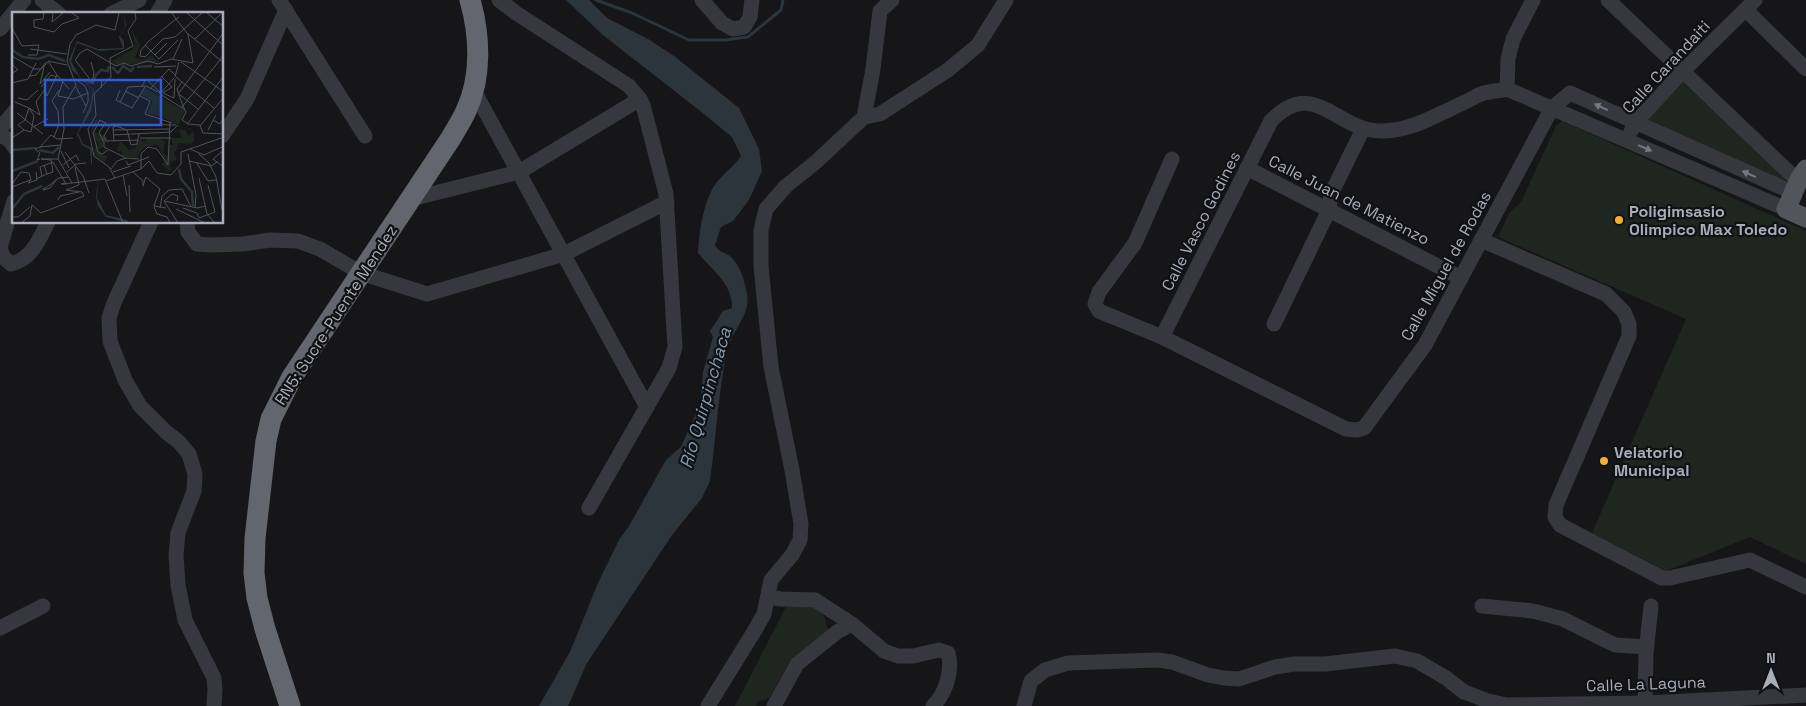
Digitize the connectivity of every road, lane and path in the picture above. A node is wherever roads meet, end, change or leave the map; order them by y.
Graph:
1 (24, 0) edge
2 (42, 0) edge
3 (139, 0) edge
4 (165, 0) edge
5 (470, 0) edge
6 (499, 0) edge
7 (702, 0) edge
8 (752, 0) edge
9 (892, 0) edge
10 (1006, 0) edge
11 (1533, 0) edge
12 (1608, 0) edge
13 (283, 5) edge
14 (1750, 5) edge
15 (14, 12) edge
16 (57, 12) edge
17 (115, 12) edge
18 (158, 12) edge
19 (12, 14) edge
20 (0, 29) edge
21 (1806, 68) edge
22 (1683, 71) junction
23 (473, 89) junction
24 (1507, 89) junction
25 (640, 99) junction
26 (1552, 108) junction
27 (12, 114) edge
28 (864, 117) junction
29 (1635, 123) junction
30 (0, 129) edge
31 (1364, 129) junction
32 (224, 133) edge
33 (0, 136) edge
34 (365, 136) dead end
35 (1626, 140) junction
36 (12, 143) edge
37 (1172, 158) dead end
38 (1247, 168) junction
39 (519, 172) junction
40 (1798, 190) edge
41 (411, 199) junction
42 (666, 202) junction
43 (12, 208) edge
44 (1329, 210) junction
45 (1806, 218) edge
46 (47, 224) edge
47 (150, 224) edge
48 (187, 224) edge
49 (1481, 240) junction
50 (564, 254) junction
51 (361, 273) junction
52 (1461, 278) junction
53 (1274, 324) dead end
54 (1162, 337) junction
55 (647, 407) junction
56 (589, 508) dead end
57 (1806, 588) edge
58 (768, 597) junction
59 (43, 606) dead end
60 (1482, 606) dead end
61 (1650, 606) dead end
62 (852, 624) junction
63 (0, 628) edge
64 (1646, 647) junction
65 (1806, 696) edge
66 (1645, 702) junction
67 (214, 706) edge
68 (290, 706) edge
69 (708, 706) edge
70 (774, 706) edge
71 (933, 706) edge
72 (1024, 706) edge

1 - 15 street
2 - 16 street
3 - 17 street
4 - 18 street
5 - 23 highway, RN5: Sucre-Puente Mendez
6 - 25 street
7 - 8 street
9 - 28 street
10 - 28 street
11 - 24 street
12 - 22 street
13 - 32 street
13 - 34 street
14 - 21 street
14 - 22 street, Calle Carandaiti
19 - 20 street
22 - 29 street, Calle Carandaiti
22 - 40 street
23 - 39 street
23 - 41 highway, RN5: Sucre-Puente Mendez
24 - 26 street
24 - 31 street
25 - 39 street
25 - 42 street
29 -> 26 street
26 - 35 street
26 - 49 street, Calle Miguel de Rodas
27 - 30 street
28 - 58 street
29 - 35 street, Calle Carandaiti
40 -> 29 street
31 - 38 street, Calle Vasco Godines
31 - 44 street
33 - 36 street
35 -> 40 street
37 - 54 street
38 - 44 street, Calle Juan de Matienzo
38 - 54 street, Calle Vasco Godines
39 - 41 street
39 - 50 street
40 - 45 main road
41 - 51 highway, RN5: Sucre-Puente Mendez
42 - 50 street
42 - 55 street
43 - 46 street
44 - 52 street, Calle Juan de Matienzo
44 - 53 street
47 - 67 street
48 - 51 street
49 - 52 street, Calle Miguel de Rodas
49 - 57 street
50 - 51 street
50 - 55 street
51 - 68 highway, RN5: Sucre-Puente Mendez
52 - 54 street, Calle Miguel de Rodas
55 - 56 street
58 - 62 street
58 - 69 street
59 - 63 street
60 - 64 street
61 - 64 street
62 - 70 street
62 - 71 street
64 - 66 street
65 - 66 street, Calle La Laguna
66 - 72 street, Calle La Laguna

